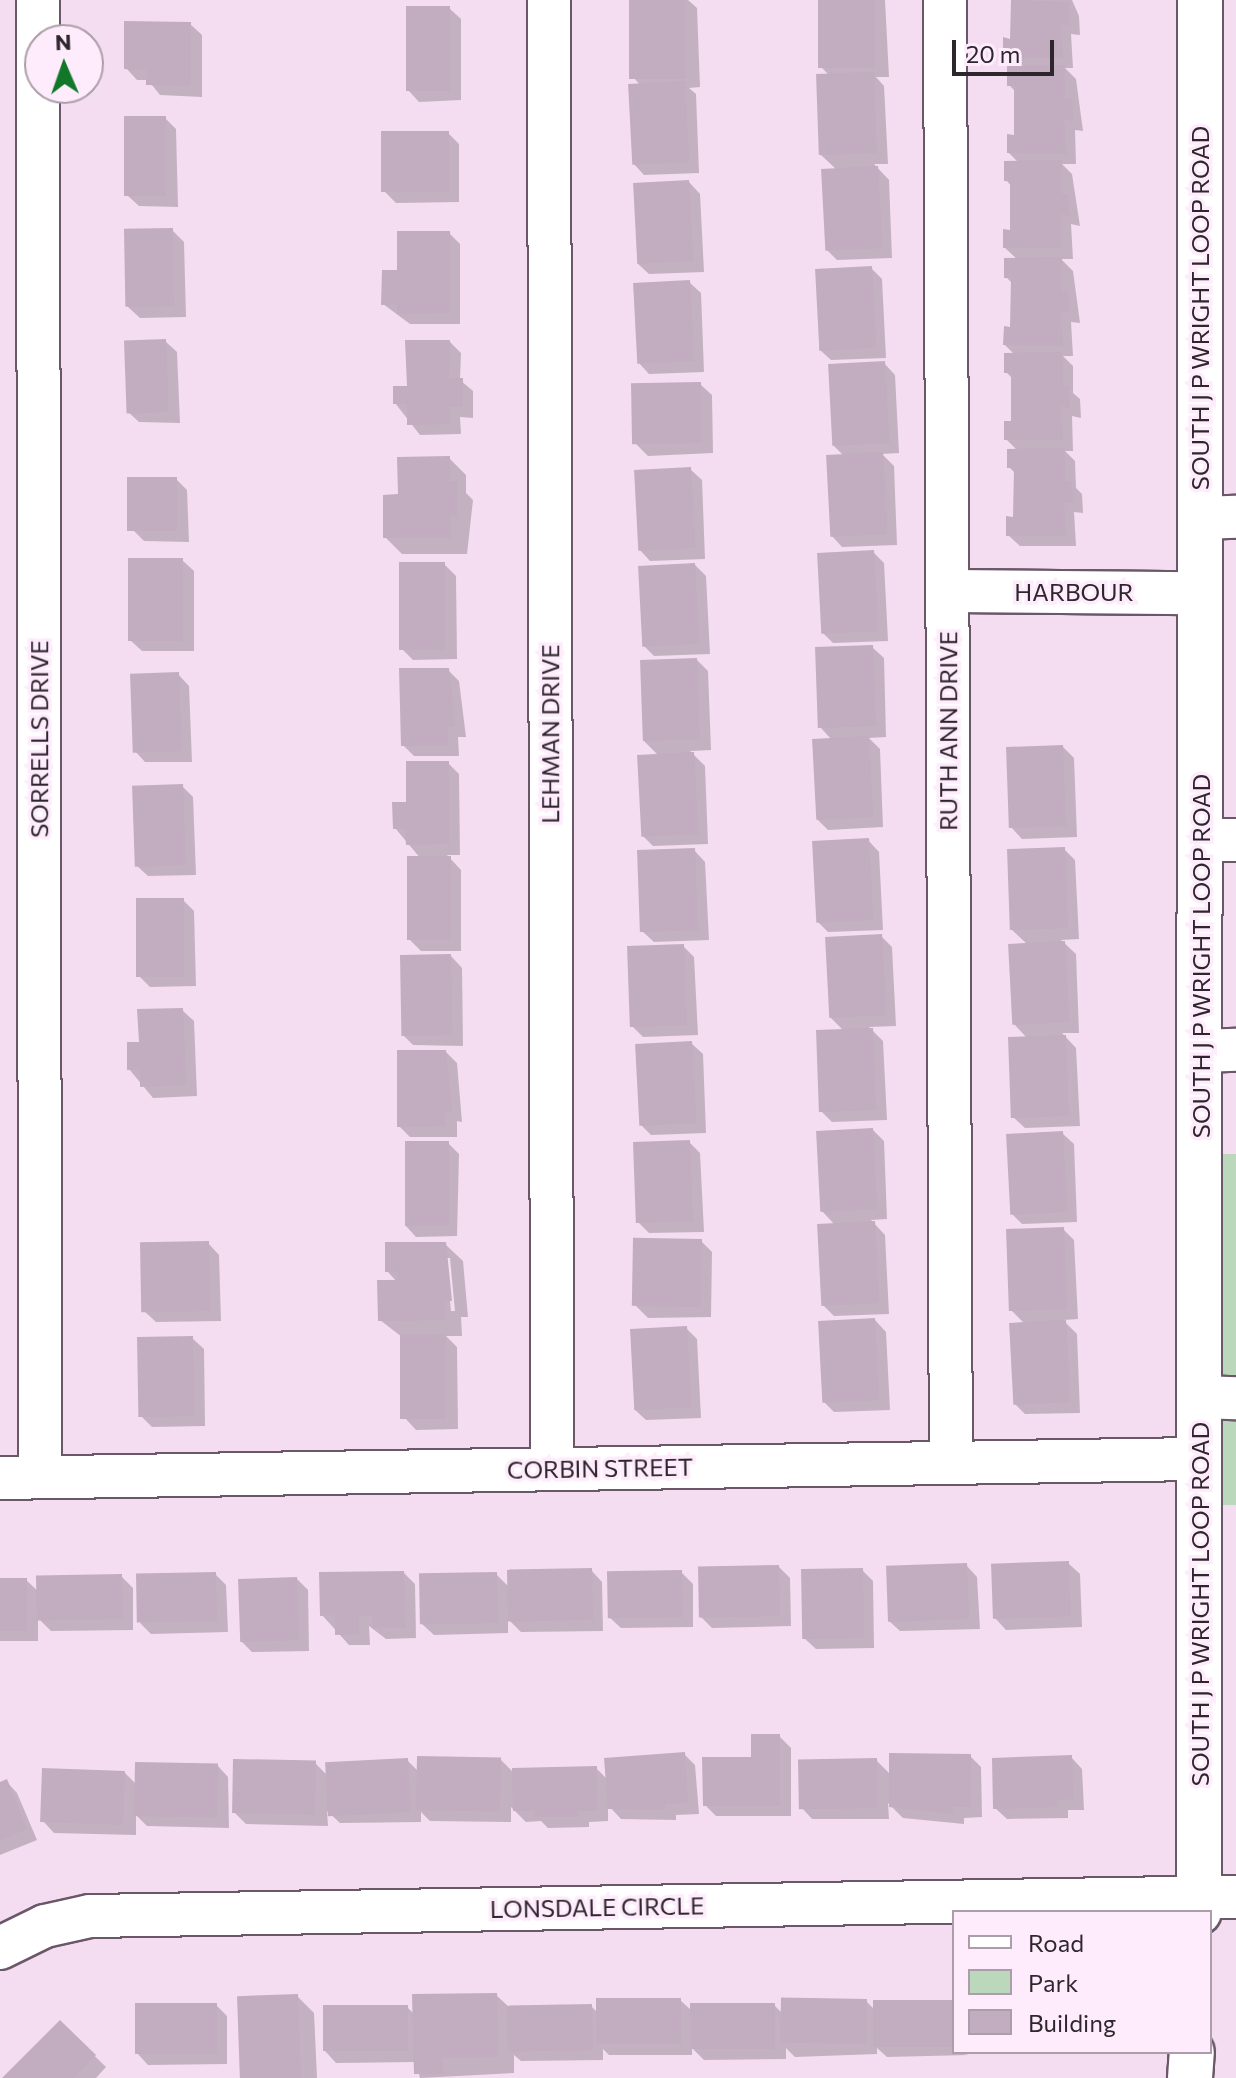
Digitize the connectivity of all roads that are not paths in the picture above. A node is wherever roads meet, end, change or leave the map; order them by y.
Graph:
1 (38, 0) edge
2 (549, 0) edge
3 (945, 0) edge
4 (1200, 0) edge
5 (1218, 517) edge
6 (948, 591) junction
7 (1200, 593) junction
8 (1219, 840) edge
9 (1219, 1050) edge
10 (1218, 1398) edge
11 (1199, 1459) junction
12 (951, 1463) junction
13 (552, 1469) junction
14 (20, 1478) edge
15 (1212, 1902) edge
16 (0, 1948) edge
17 (1192, 2054) edge
18 (1190, 2078) edge

1 - 14 street, SORRELLS DRIVE
2 - 13 street, LEHMAN DRIVE
3 - 6 street, RUTH ANN DRIVE
4 - 5 main road, SOUTH J P WRIGHT LOOP ROAD
5 - 7 main road, SOUTH J P WRIGHT LOOP ROAD
6 - 7 street, HARBOUR
6 - 12 street, RUTH ANN DRIVE
7 - 8 main road, SOUTH J P WRIGHT LOOP ROAD
8 - 9 main road, SOUTH J P WRIGHT LOOP ROAD
9 - 10 main road, SOUTH J P WRIGHT LOOP ROAD
10 - 11 main road, SOUTH J P WRIGHT LOOP ROAD
11 - 12 street, CORBIN STREET
11 - 15 main road, SOUTH J P WRIGHT LOOP ROAD
12 - 13 street, CORBIN STREET
13 - 14 street, CORBIN STREET
15 - 16 street, LONSDALE CIRCLE
17 - 18 main road

